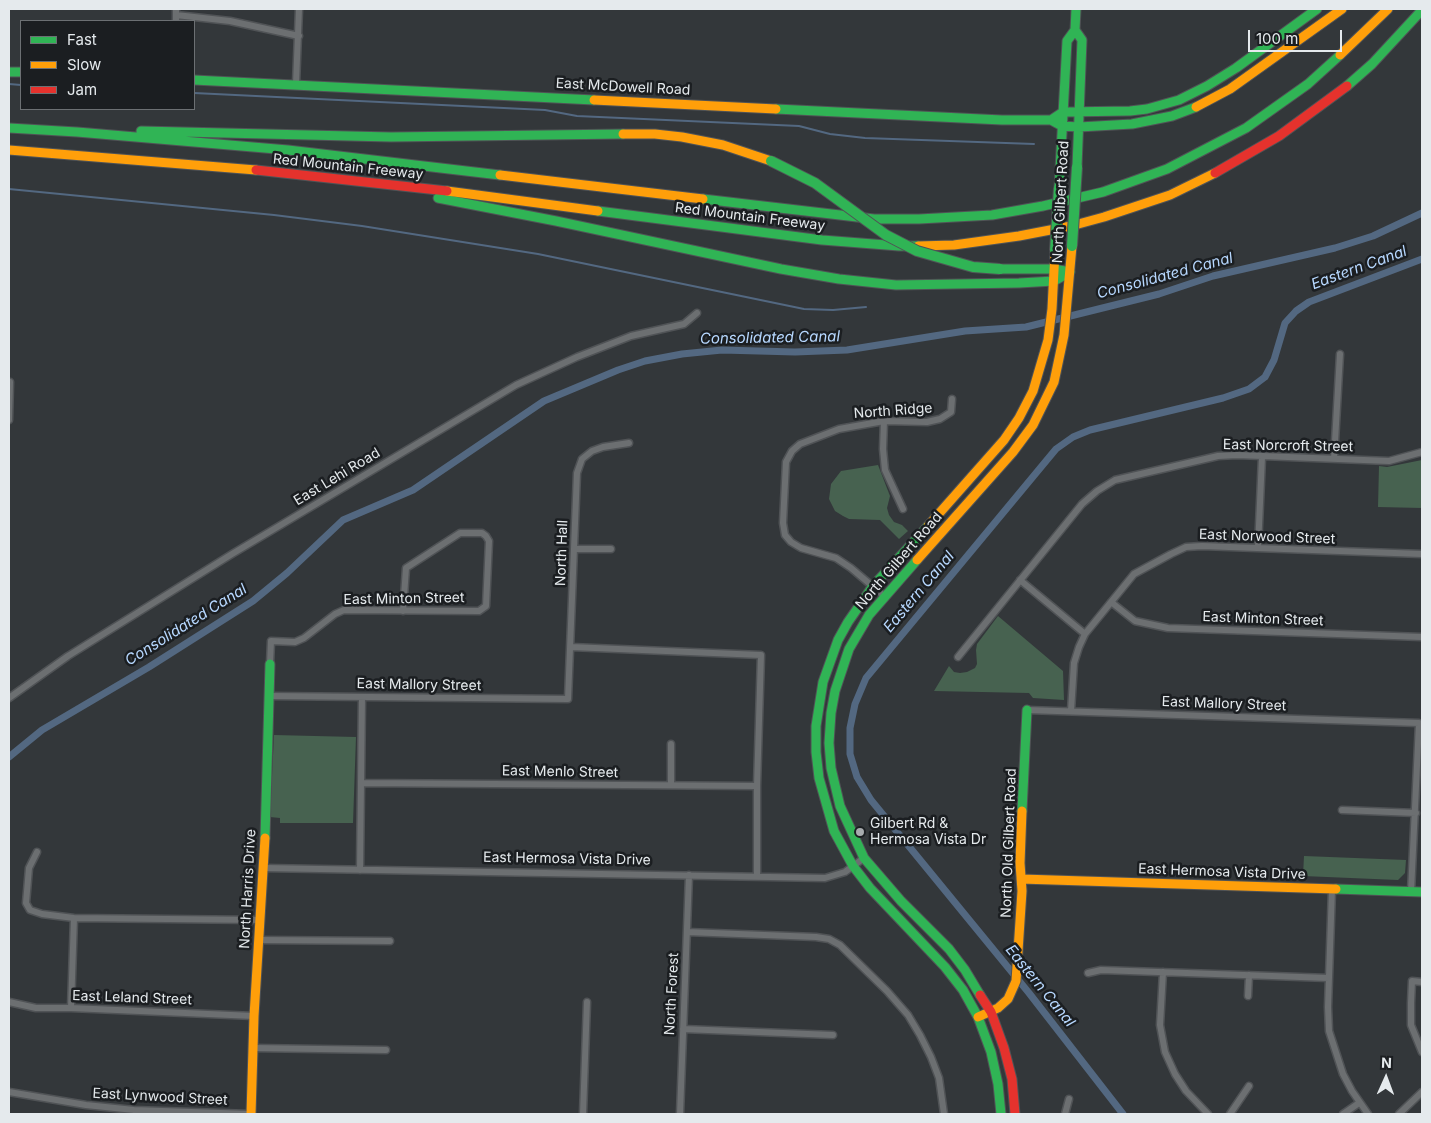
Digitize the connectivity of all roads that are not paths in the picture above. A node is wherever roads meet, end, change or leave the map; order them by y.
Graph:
1 (299, 9) edge
2 (1076, 9) edge
3 (1317, 9) edge
4 (1342, 9) edge
5 (1388, 9) edge
6 (1422, 10) edge
7 (176, 15) edge
8 (1075, 30) junction
9 (299, 36) junction
10 (195, 80) edge
11 (296, 84) junction
12 (1079, 111) junction
13 (1063, 112) junction
14 (1051, 120) junction
15 (1062, 126) junction
16 (1079, 127) junction
17 (9, 128) edge
18 (77, 132) junction
19 (9, 150) edge
20 (344, 179) junction
21 (1054, 269) junction
22 (1070, 272) junction
23 (1054, 281) junction
24 (697, 313) dead end
25 (1340, 354) dead end
26 (10, 382) dead end
27 (952, 399) dead end
28 (9, 420) edge
29 (884, 421) junction
30 (629, 443) dead end
31 (1422, 452) edge
32 (1262, 457) junction
33 (1334, 459) junction
34 (902, 509) dead end
35 (574, 548) junction
36 (1258, 548) junction
37 (610, 549) dead end
38 (1422, 554) edge
39 (1020, 580) junction
40 (873, 586) junction
41 (884, 596) junction
42 (1110, 602) junction
43 (403, 610) junction
44 (1085, 634) junction
45 (1422, 637) edge
46 (571, 647) junction
47 (958, 657) dead end
48 (270, 664) joint
49 (270, 696) junction
50 (9, 698) edge
51 (362, 698) junction
52 (568, 699) joint
53 (1028, 710) joint
54 (1071, 711) junction
55 (671, 744) dead end
56 (362, 783) junction
57 (671, 785) junction
58 (757, 786) junction
59 (1342, 810) dead end
60 (1416, 813) junction
61 (37, 852) dead end
62 (864, 858) junction
63 (853, 866) junction
64 (264, 868) junction
65 (360, 870) junction
66 (690, 875) junction
67 (757, 876) junction
68 (1021, 879) junction
69 (1332, 890) junction
70 (1417, 892) edge
71 (74, 918) junction
72 (260, 920) junction
73 (688, 932) junction
74 (259, 940) junction
75 (390, 941) dead end
76 (1163, 972) junction
77 (1088, 973) dead end
78 (1249, 975) junction
79 (1328, 978) junction
80 (1422, 982) edge
81 (1248, 996) dead end
82 (9, 1002) edge
83 (587, 1002) dead end
84 (71, 1008) junction
85 (991, 1012) junction
86 (254, 1016) junction
87 (978, 1017) junction
88 (683, 1029) junction
89 (833, 1035) dead end
90 (253, 1048) junction
91 (386, 1050) dead end
92 (1422, 1052) edge
93 (1250, 1086) dead end
94 (9, 1092) edge
95 (1422, 1092) edge
96 (1069, 1099) dead end
97 (1359, 1103) junction
98 (86, 1105) junction
99 (85, 1114) edge
100 (250, 1114) edge
101 (583, 1114) edge
102 (680, 1114) edge
103 (944, 1114) edge
104 (1001, 1114) edge
105 (1015, 1114) edge
106 (1065, 1114) edge
107 (1208, 1114) edge
108 (1230, 1114) edge
109 (1343, 1114) edge
110 (1368, 1114) edge
111 (1399, 1114) edge

1 - 9 street
2 - 8 main road, North Gilbert Road
3 - 12 main road
4 - 16 main road, East McDowell Road
5 - 18 main road, Red Mountain Freeway
6 - 20 main road, Red Mountain Freeway
7 - 9 street
8 - 12 main road, North Gilbert Road
8 - 13 main road, North Gilbert Road
9 - 11 street
10 - 11 main road, East McDowell Road
11 - 14 main road, East McDowell Road
12 - 13 main road
12 - 16 main road, North Gilbert Road
13 - 14 main road
13 - 15 main road, North Gilbert Road
14 - 15 main road, East McDowell Road
15 - 16 main road, East McDowell Road
15 - 21 main road, North Gilbert Road, bridge
16 - 22 main road, North Gilbert Road, bridge
17 - 18 main road, Red Mountain Freeway
18 - 21 main road, bridge
19 - 20 main road, Red Mountain Freeway
20 - 23 main road
21 - 22 main road
21 - 23 main road, North Gilbert Road
22 - 23 main road
22 - 41 main road, North Gilbert Road
23 - 40 main road, North Gilbert Road
24 - 50 street, East Lehi Road
25 - 33 street
26 - 28 street
27 - 29 street, North Ridge
29 - 34 street
29 - 40 street, North Ridge
30 - 35 street, North Hall
31 - 33 street, East Norcroft Street
32 - 33 street, East Norcroft Street
32 - 36 street
32 - 39 street, East Norcroft Street
35 - 37 street
35 - 46 street, North Hall
36 - 38 street, East Norwood Street
36 - 42 street, East Norwood Street
39 - 44 street
39 - 47 street, East Norcroft Street
40 - 41 street, North Ridge
40 - 63 main road, North Gilbert Road
41 - 62 main road, North Gilbert Road
42 - 44 street, East Norwood Street
42 - 45 street, East Minton Street
43 - 43 street, East Minton Street
43 - 48 street, East Minton Street
44 - 54 street, East Norwood Street
46 - 52 street, North Hall
46 - 58 street
48 - 49 main road, North Harris Drive
49 - 51 street, East Mallory Street
49 - 64 main road, North Harris Drive
51 - 52 street, East Mallory Street
51 - 56 street
53 - 54 street, East Mallory Street
53 - 68 main road, North Old Gilbert Road
54 - 60 street, East Mallory Street
55 - 57 street
56 - 57 street, East Menlo Street
56 - 65 street
57 - 58 street, East Menlo Street
58 - 67 street
59 - 60 street
60 - 70 street
61 - 71 street
62 - 63 street, East Hermosa Vista Drive
62 - 85 main road, North Gilbert Road
63 - 67 street, East Hermosa Vista Drive
63 - 87 main road, North Gilbert Road
64 - 65 street, East Hermosa Vista Drive
64 - 72 main road, North Harris Drive
65 - 66 street, East Hermosa Vista Drive
66 - 67 street, East Hermosa Vista Drive
66 - 73 street, North Forest
68 - 69 main road, East Hermosa Vista Drive
68 - 85 main road, North Old Gilbert Road
69 - 70 main road, East Hermosa Vista Drive
69 - 79 street
71 - 72 street
71 - 84 street
72 - 74 main road, North Harris Drive
73 - 88 street, North Forest
73 - 103 street
74 - 75 street
74 - 86 main road, North Harris Drive
76 - 77 street
76 - 78 street
76 - 107 street
78 - 79 street
78 - 81 street
79 - 97 street
80 - 92 street
82 - 84 street, East Leland Street
83 - 101 street
84 - 86 street, East Leland Street
85 - 87 main road, North Old Gilbert Road
85 - 105 main road, North Gilbert Road
86 - 90 main road, North Harris Drive
87 - 104 main road, North Gilbert Road
88 - 89 street
88 - 102 street, North Forest
90 - 91 street
90 - 100 main road, North Harris Drive
93 - 108 street
94 - 98 street, East Lynwood Street
95 - 111 street
96 - 106 street
97 - 109 street
97 - 110 street
98 - 99 street
98 - 100 street, East Lynwood Street

